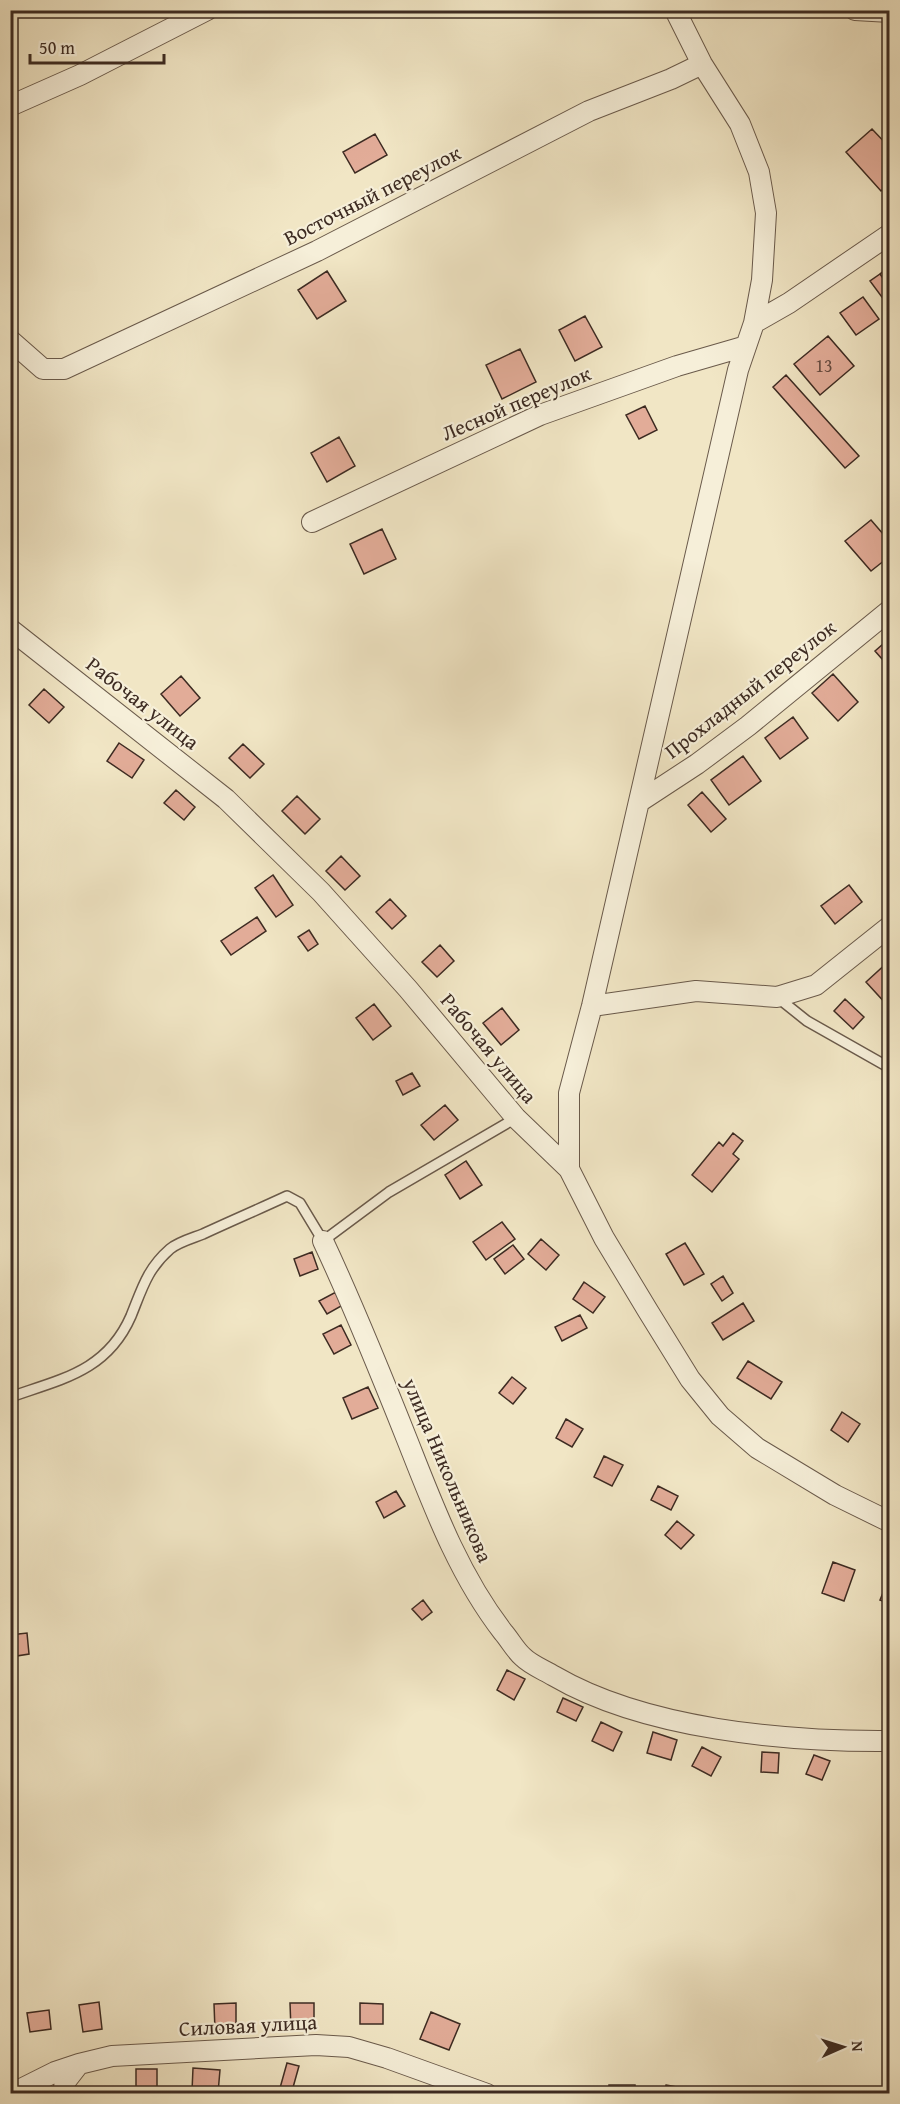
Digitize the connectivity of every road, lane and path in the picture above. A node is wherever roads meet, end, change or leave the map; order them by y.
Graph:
1 (207, 10) edge
2 (675, 10) edge
3 (855, 10) edge
4 (890, 12) edge
5 (702, 64) junction
6 (10, 106) edge
7 (890, 234) edge
8 (754, 323) junction
9 (10, 340) edge
10 (746, 346) junction
11 (312, 522) dead end
12 (890, 610) edge
13 (10, 629) edge
14 (639, 802) junction
15 (890, 927) edge
16 (777, 997) junction
17 (592, 1006) junction
18 (890, 1068) edge
19 (516, 1118) junction
20 (569, 1169) junction
21 (323, 1240) junction
22 (10, 1397) edge
23 (890, 1522) edge
24 (890, 1741) edge
25 (79, 2064) junction
26 (18, 2092) edge
27 (63, 2094) edge
28 (487, 2094) edge

1 - 6 street
2 - 5 street
3 - 4 street
5 - 8 street
5 - 9 street, Восточный переулок
7 - 8 street
8 - 10 street
10 - 11 street, Лесной переулок
10 - 14 street
12 - 14 street, Прохладный переулок
13 - 19 street, Рабочая улица
14 - 17 street
15 - 16 street
16 - 17 street
16 - 18 lane
17 - 20 street
19 - 20 street, Рабочая улица
19 - 21 lane
20 - 23 street, Рабочая улица
21 - 22 lane
21 - 24 street, улица Никольникова
25 - 26 street, Силовая улица
25 - 27 street
25 - 28 street, Силовая улица

